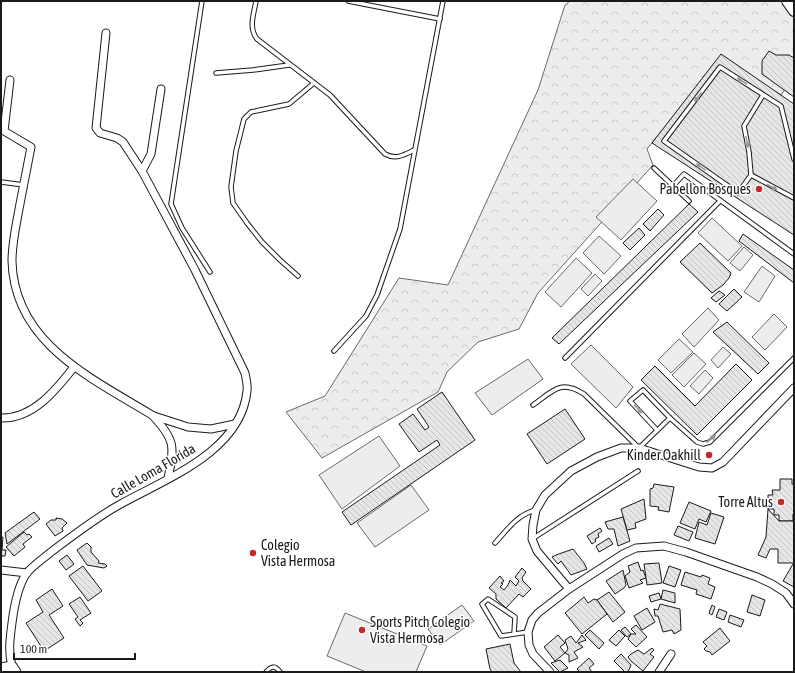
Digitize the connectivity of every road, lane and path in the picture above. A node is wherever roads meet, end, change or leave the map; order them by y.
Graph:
1 (202, 1) edge
2 (256, 1) edge
3 (348, 1) edge
4 (443, 1) edge
5 (787, 1) edge
6 (794, 11) edge
7 (440, 19) junction
8 (106, 33) dead end
9 (289, 65) junction
10 (216, 73) dead end
11 (10, 80) dead end
12 (314, 84) junction
13 (161, 89) dead end
14 (763, 95) junction
15 (414, 150) junction
16 (794, 159) edge
17 (654, 168) dead end
18 (142, 171) junction
19 (750, 175) junction
20 (1, 182) edge
21 (24, 185) junction
22 (673, 186) junction
23 (794, 198) edge
24 (689, 201) dead end
25 (720, 201) junction
26 (762, 228) dead end
27 (794, 252) edge
28 (210, 272) dead end
29 (298, 276) dead end
30 (334, 352) dead end
31 (565, 358) dead end
32 (794, 358) edge
33 (74, 367) junction
34 (794, 388) edge
35 (533, 405) dead end
36 (152, 415) junction
37 (1, 418) edge
38 (670, 418) junction
39 (235, 424) junction
40 (658, 430) junction
41 (639, 448) junction
42 (638, 471) dead end
43 (168, 478) junction
44 (536, 510) junction
45 (532, 539) junction
46 (495, 543) dead end
47 (1, 570) edge
48 (27, 573) junction
49 (569, 589) junction
50 (794, 604) edge
51 (528, 632) junction
52 (514, 634) junction
53 (671, 654) dead end
54 (1, 668) edge
55 (14, 669) edge
56 (266, 672) edge
57 (280, 672) edge
58 (550, 672) edge
59 (659, 672) edge

1 - 28 lane
2 - 9 lane
3 - 7 lane
4 - 7 lane
5 - 6 main road
7 - 15 lane
8 - 18 street, Calle Loma Florida
9 - 10 lane
9 - 12 lane
11 - 21 street
12 - 15 lane
12 - 29 lane
13 - 18 street
14 - 16 lane
14 -> 19 lane
14 - 19 lane
15 - 30 lane
17 - 22 lane
18 - 39 street, Calle Loma Florida
19 -> 23 lane
20 - 21 lane
21 - 33 street
22 - 24 lane
22 - 25 lane
25 - 27 lane
25 - 31 lane
26 - 27 lane
38 -> 32 lane
33 - 36 street
33 - 37 street
34 - 41 street
35 - 41 lane
36 - 39 street
36 - 43 street
38 - 40 lane
38 -> 40 lane
39 - 43 street, Calle Loma Florida
40 - 41 lane
41 - 44 street
42 - 45 lane
43 - 48 street, Calle Loma Florida
44 - 45 street
44 - 46 lane
45 - 49 street
47 - 48 street
48 - 55 street, Calle Loma Florida
49 - 50 street
49 - 51 street
51 - 52 lane
51 - 58 street
52 - 52 lane
53 - 59 street
54 - 55 street
56 - 57 lane

